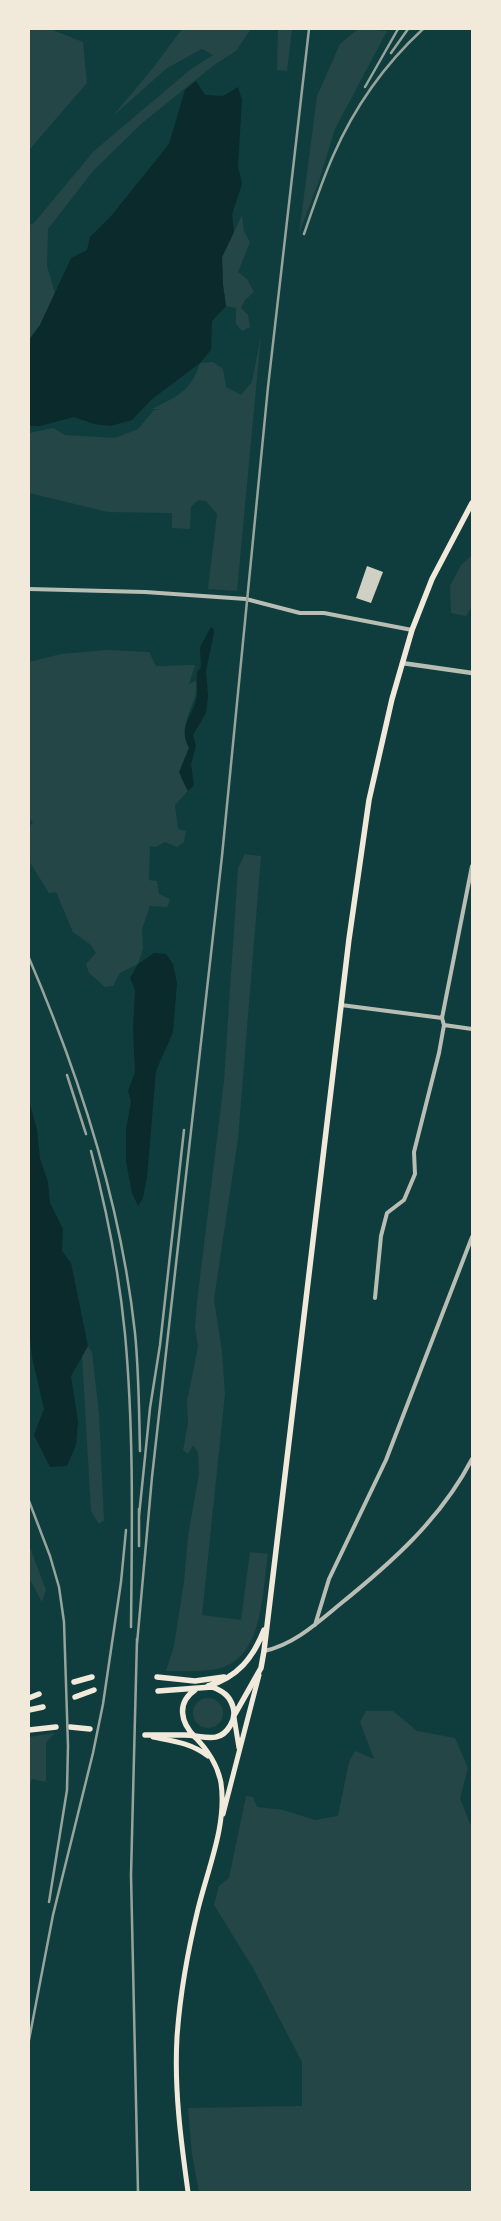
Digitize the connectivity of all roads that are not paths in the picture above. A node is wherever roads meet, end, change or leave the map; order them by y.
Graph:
1 (472, 504) edge
2 (29, 589) edge
3 (412, 630) junction
4 (402, 663) junction
5 (472, 673) edge
6 (472, 866) edge
7 (341, 1005) junction
8 (442, 1018) junction
9 (444, 1025) junction
10 (472, 1029) edge
11 (472, 1237) edge
12 (375, 1298) dead end
13 (472, 1459) edge
14 (268, 1616) junction
15 (315, 1624) junction
16 (264, 1651) junction
17 (261, 1668) junction
18 (238, 1671) junction
19 (92, 1677) dead end
20 (157, 1677) dead end
21 (74, 1682) dead end
22 (204, 1688) junction
23 (197, 1689) junction
24 (94, 1690) dead end
25 (158, 1691) dead end
26 (39, 1694) dead end
27 (75, 1697) dead end
28 (29, 1698) edge
29 (43, 1707) dead end
30 (29, 1710) edge
31 (234, 1716) junction
32 (56, 1727) dead end
33 (70, 1727) dead end
34 (90, 1728) dead end
35 (29, 1730) edge
36 (145, 1735) joint
37 (195, 1736) junction
38 (239, 1756) junction
39 (211, 1759) junction
40 (220, 1824) junction
41 (188, 2192) edge

1 - 3 main road
2 - 3 street
3 - 4 main road
4 - 5 street
4 - 7 main road
6 - 8 street
7 - 8 street
7 - 14 main road
8 - 9 street
9 - 10 street
9 - 12 street
11 - 15 street
13 - 15 street
14 - 16 main road
14 - 18 main road
15 - 16 street
16 - 17 main road
17 - 31 main road
17 - 38 main road
18 - 20 main road
18 - 22 main road
19 - 21 main road
22 - 23 main road
22 - 31 main road
23 - 25 main road
23 - 37 main road
24 - 27 main road
26 - 28 main road
29 - 30 main road
31 - 37 main road
31 - 38 main road
32 - 35 main road
33 - 34 main road
36 - 37 main road
36 - 39 main road
37 - 39 main road
38 - 40 main road
39 - 40 main road
40 - 41 main road

